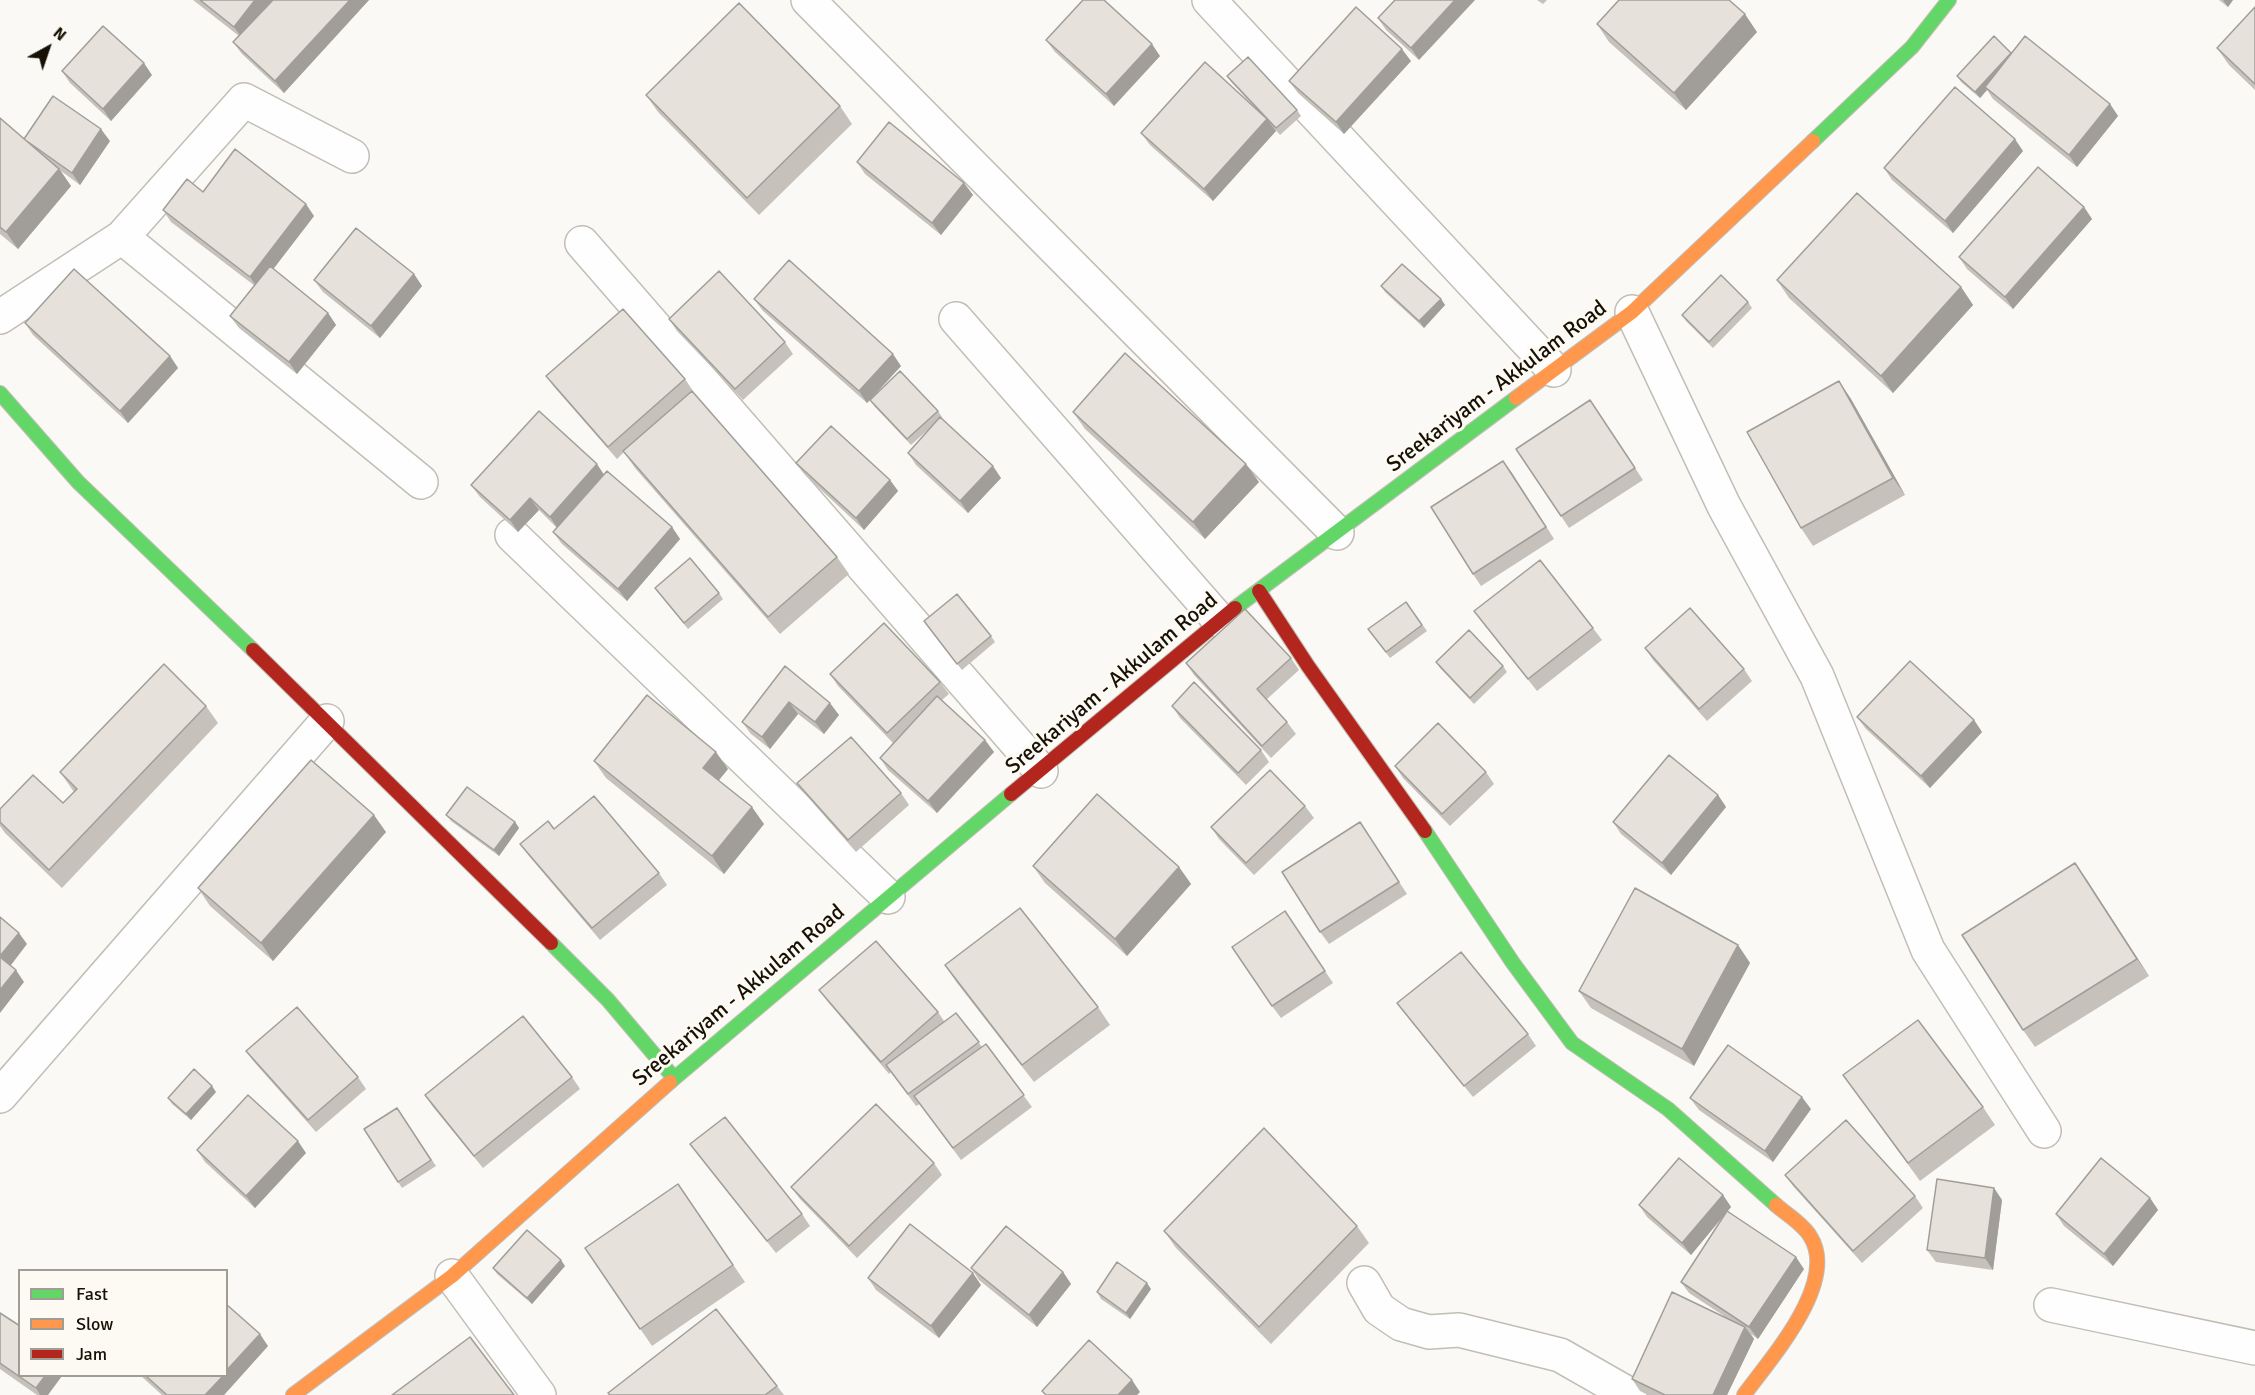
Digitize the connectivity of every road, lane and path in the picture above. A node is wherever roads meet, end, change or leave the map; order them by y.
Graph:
1 (808, 0) edge
2 (1209, 0) edge
3 (1949, 0) edge
4 (352, 156) dead end
5 (122, 237) junction
6 (582, 243) dead end
7 (1632, 312) junction
8 (0, 317) edge
9 (956, 319) dead end
10 (1554, 370) junction
11 (0, 393) edge
12 (421, 482) dead end
13 (1337, 533) junction
14 (512, 535) edge
15 (1259, 591) junction
16 (1219, 620) junction
17 (327, 721) junction
18 (1041, 771) junction
19 (888, 897) junction
20 (674, 1078) junction
21 (0, 1096) edge
22 (2044, 1131) dead end
23 (452, 1276) junction
24 (1364, 1283) dead end
25 (2051, 1305) dead end
26 (2255, 1348) edge
27 (293, 1395) edge
28 (539, 1395) edge
29 (1630, 1395) edge
30 (1744, 1395) edge

1 - 13 street
2 - 10 street
3 - 7 main road, Sreekariyam - Akkulam Road
4 - 5 street
5 - 8 street
5 - 12 street
6 - 18 street
7 - 10 main road, Sreekariyam - Akkulam Road
7 - 22 street
9 - 16 street
10 - 13 main road, Sreekariyam - Akkulam Road
11 - 17 main road
13 - 15 main road, Sreekariyam - Akkulam Road
14 - 19 street
15 - 16 main road, Sreekariyam - Akkulam Road
15 - 30 main road
16 - 18 main road, Sreekariyam - Akkulam Road
17 - 20 main road
17 - 21 street
18 - 19 main road, Sreekariyam - Akkulam Road
19 - 20 main road, Sreekariyam - Akkulam Road
20 - 23 main road, Sreekariyam - Akkulam Road
23 - 27 main road, Sreekariyam - Akkulam Road
23 - 28 street
24 - 29 street
25 - 26 street

